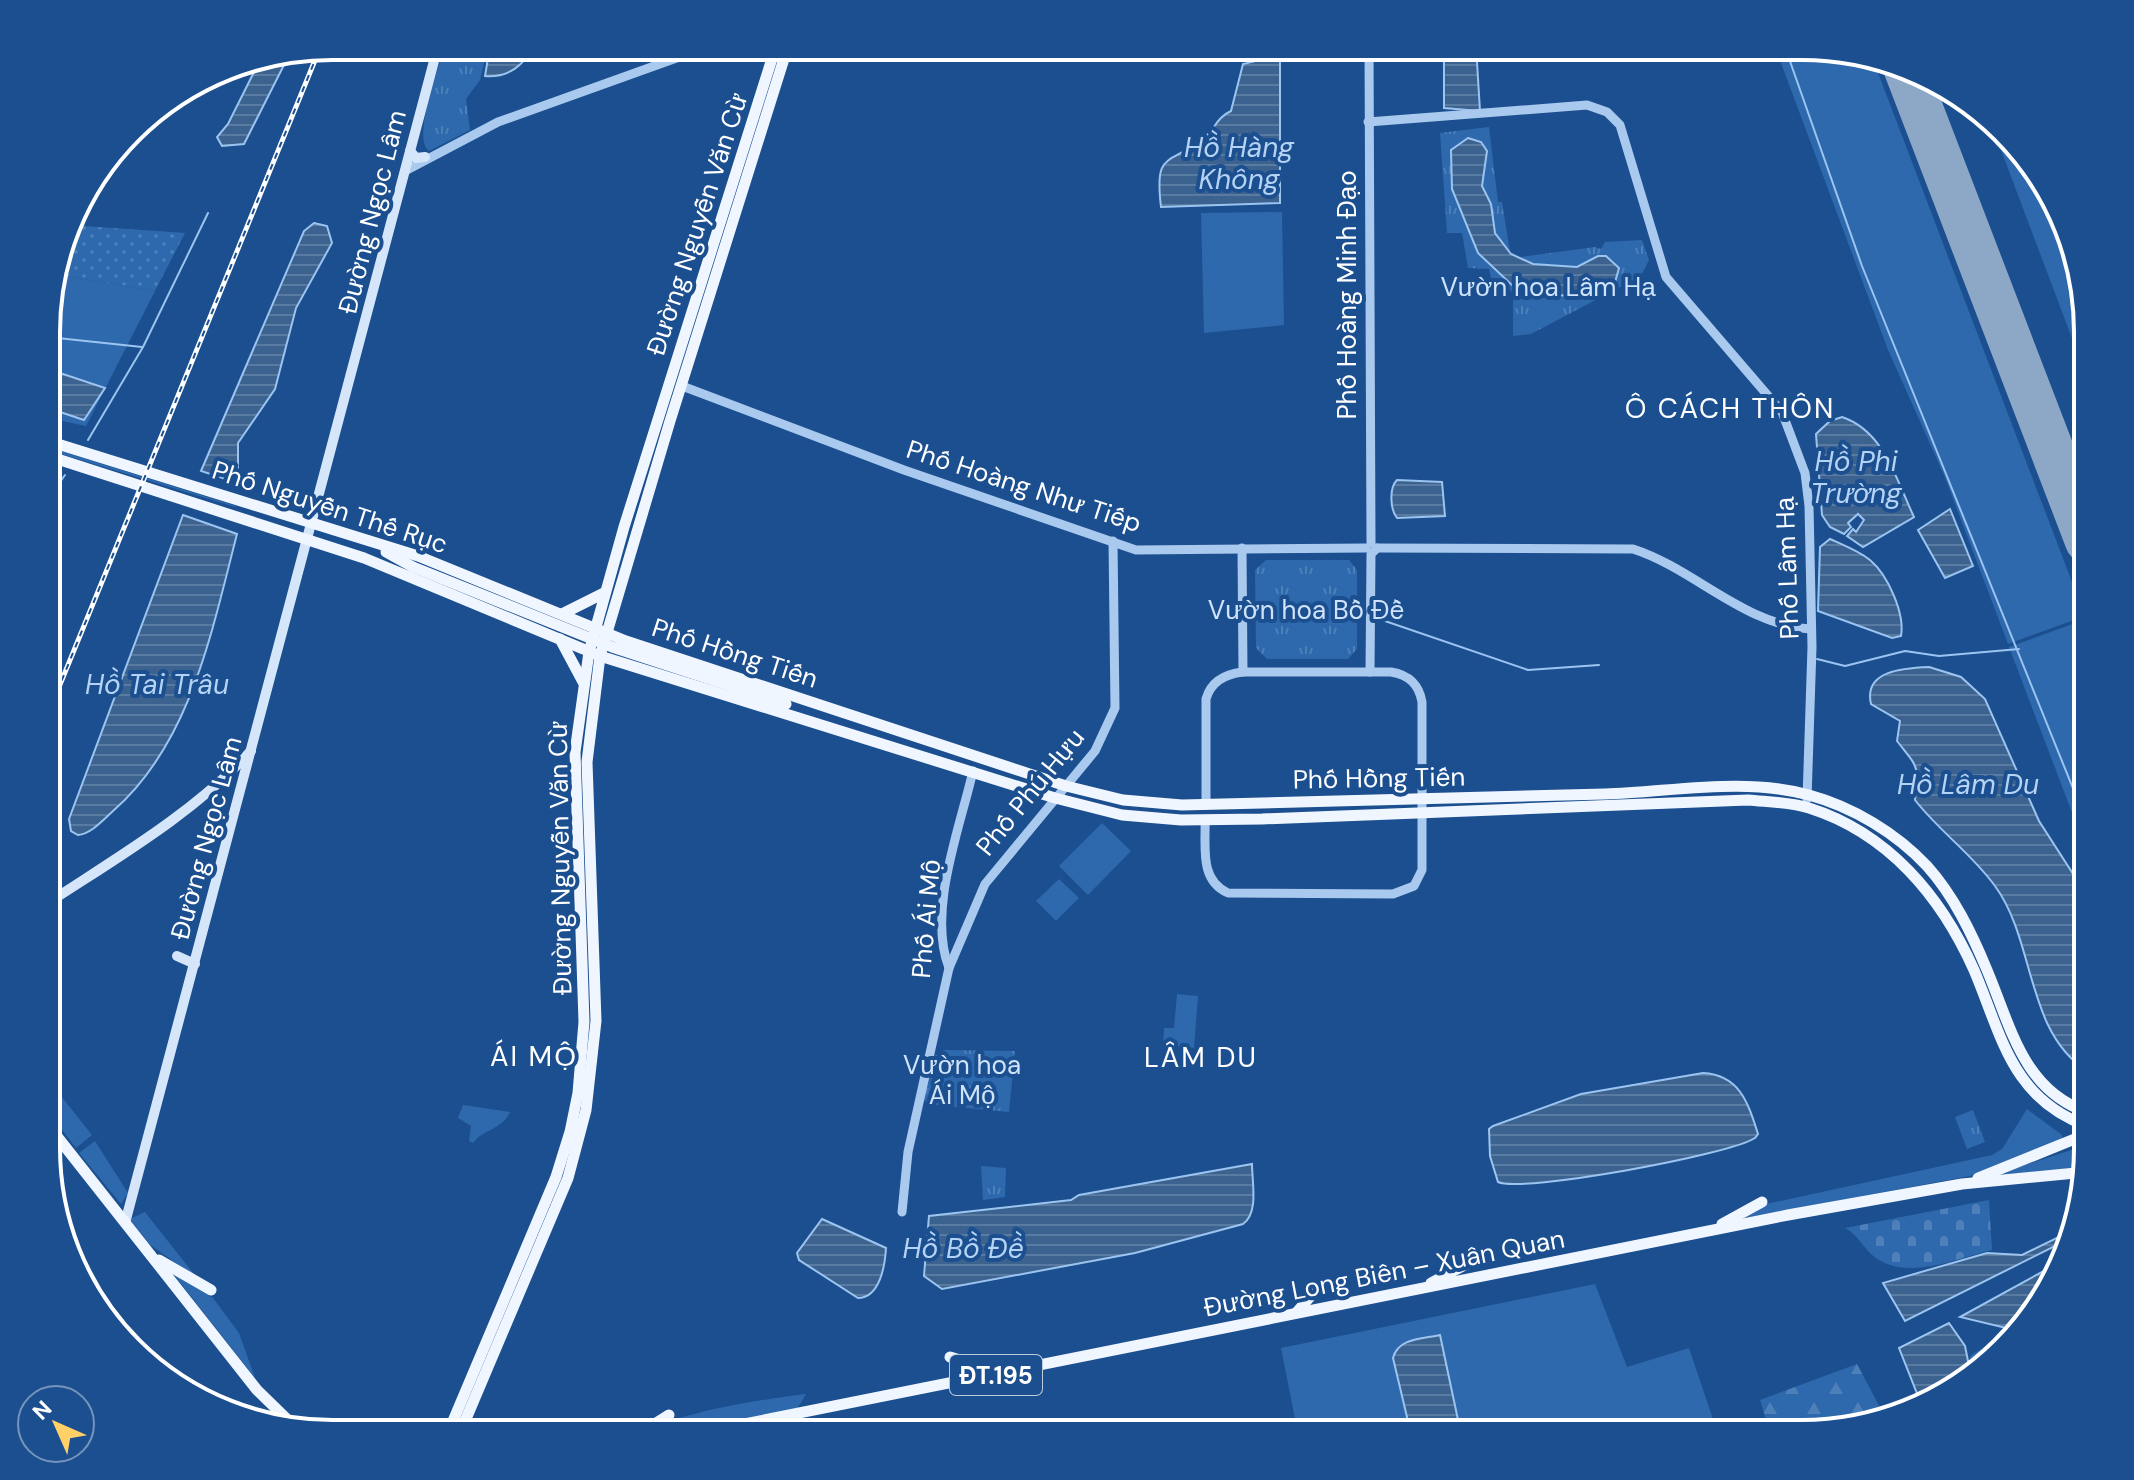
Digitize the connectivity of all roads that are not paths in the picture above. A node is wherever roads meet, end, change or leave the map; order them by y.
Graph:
1 (434, 61) edge
2 (668, 61) edge
3 (771, 61) edge
4 (783, 61) edge
5 (1369, 61) edge
6 (1368, 122) junction
7 (410, 151) junction
8 (425, 157) junction
9 (405, 171) junction
10 (682, 386) junction
11 (60, 445) edge
12 (60, 460) edge
13 (311, 524) junction
14 (308, 538) junction
15 (1113, 541) junction
16 (369, 542) junction
17 (1242, 548) junction
18 (1371, 548) junction
19 (364, 558) junction
20 (413, 567) junction
21 (604, 593) junction
22 (562, 614) junction
23 (1811, 629) junction
24 (600, 630) junction
25 (560, 639) junction
26 (595, 654) junction
27 (1243, 672) junction
28 (1370, 672) junction
29 (584, 682) junction
30 (786, 704) junction
31 (826, 706) junction
32 (820, 723) junction
33 (252, 750) junction
34 (973, 771) junction
35 (224, 779) junction
36 (242, 786) junction
37 (1066, 786) junction
38 (1422, 797) junction
39 (1055, 798) junction
40 (1807, 801) junction
41 (1206, 805) junction
42 (1422, 813) junction
43 (1205, 820) junction
44 (61, 895) edge
45 (177, 956) dead end
46 (195, 964) junction
47 (949, 968) junction
48 (590, 1022) junction
49 (2036, 1087) junction
50 (2073, 1105) edge
51 (2066, 1117) junction
52 (2073, 1120) edge
53 (2073, 1140) edge
54 (61, 1142) edge
55 (2065, 1144) junction
56 (2072, 1173) edge
57 (1962, 1184) junction
58 (1762, 1202) dead end
59 (902, 1212) dead end
60 (125, 1223) junction
61 (1711, 1230) junction
62 (1487, 1253) dead end
63 (151, 1256) junction
64 (1321, 1284) dead end
65 (1422, 1288) junction
66 (211, 1290) dead end
67 (1297, 1312) junction
68 (950, 1357) dead end
69 (1003, 1373) junction
70 (282, 1415) edge
71 (669, 1415) dead end
72 (454, 1419) edge
73 (466, 1419) edge
74 (662, 1419) edge
75 (768, 1419) edge

1 - 7 main road, Đường Ngọc Lâm
2 - 8 street
3 - 21 main road, Đường Nguyễn Văn Cừ
4 - 10 main road, Đường Nguyễn Văn Cừ
5 - 6 street, Phố Hoàng Minh Đạo
6 - 18 street, Phố Hoàng Minh Đạo
6 - 23 street, Phố Lâm Hạ
7 - 8 main road
7 - 9 main road, Đường Ngọc Lâm
8 - 9 street
9 - 13 main road, Đường Ngọc Lâm
10 - 15 street, Phố Hoàng Như Tiếp
10 - 24 main road, Đường Nguyễn Văn Cừ
11 - 13 main road, Phố Nguyễn Thế Rục
12 - 14 main road, Phố Nguyễn Thế Rục
13 - 14 main road, Đường Ngọc Lâm
13 - 16 main road, Phố Nguyễn Thế Rục
14 - 19 main road, Phố Nguyễn Thế Rục
14 - 33 main road, Đường Ngọc Lâm
15 - 17 street, Phố Hoàng Như Tiếp
15 - 37 street, Phố Phú Hựu
16 - 20 main road
16 - 22 main road, Phố Nguyễn Thế Rục
17 - 18 street, Phố Hoàng Như Tiếp
17 - 27 street
18 - 23 street, Phố Hoàng Như Tiếp
18 - 28 street, Phố Hoàng Minh Đạo
19 - 20 main road
19 - 25 main road, Phố Nguyễn Thế Rục
20 - 30 main road, bridge
21 - 22 main road
21 - 24 main road, Đường Nguyễn Văn Cừ
22 - 24 main road, Phố Nguyễn Thế Rục
23 - 40 street, Phố Lâm Hạ
24 - 26 main road, Đường Nguyễn Văn Cừ
24 - 31 main road, Phố Hồng Tiến
25 - 26 main road, Phố Nguyễn Thế Rục
25 - 29 main road
26 - 29 main road, Đường Nguyễn Văn Cừ
26 - 32 main road, Phố Hồng Tiến
26 - 48 main road, Đường Nguyễn Văn Cừ
27 - 28 street
27 - 41 street
28 - 38 street
29 - 48 main road, Đường Nguyễn Văn Cừ
30 - 31 main road
30 - 32 main road
31 - 37 main road, Phố Hồng Tiến
32 - 34 main road, Phố Hồng Tiến
33 - 35 main road
33 - 36 main road, Đường Ngọc Lâm
34 - 39 main road, Phố Hồng Tiến
34 - 47 street, Phố Ái Mộ
35 - 36 main road
35 - 44 main road
36 - 46 main road, Đường Ngọc Lâm
37 - 39 street, Phố Phú Hựu
37 - 41 main road, Phố Hồng Tiến
38 - 40 main road, Phố Hồng Tiến
38 - 41 main road, Phố Hồng Tiến
38 - 42 street
39 - 43 main road, Phố Hồng Tiến
39 - 47 street, Phố Phú Hựu
40 - 42 main road, Phố Hồng Tiến
40 - 49 main road, Phố Hồng Tiến
42 - 43 main road, Phố Hồng Tiến
42 - 43 street
45 - 46 main road
46 - 60 main road, Đường Ngọc Lâm
47 - 59 street, Phố Ái Mộ
48 - 72 main road, Đường Nguyễn Văn Cừ
48 - 73 main road, Đường Nguyễn Văn Cừ
49 - 50 main road
49 - 51 main road
51 - 52 main road
51 - 55 main road
53 - 55 main road
54 - 60 main road
55 - 57 main road
56 - 57 main road, Đường Long Biên – Xuân Quan
57 - 61 main road, Đường Long Biên – Xuân Quan
58 - 61 main road
60 - 63 main road
61 - 65 main road, Đường Long Biên – Xuân Quan
62 - 65 main road
63 - 66 main road
63 - 70 main road
64 - 67 main road
65 - 67 main road, Đường Long Biên – Xuân Quan / ĐT.195
67 - 69 main road, Đường Long Biên – Xuân Quan / ĐT.195
68 - 69 main road
69 - 75 main road, Đường Long Biên – Xuân Quan / ĐT.195
71 - 74 main road

